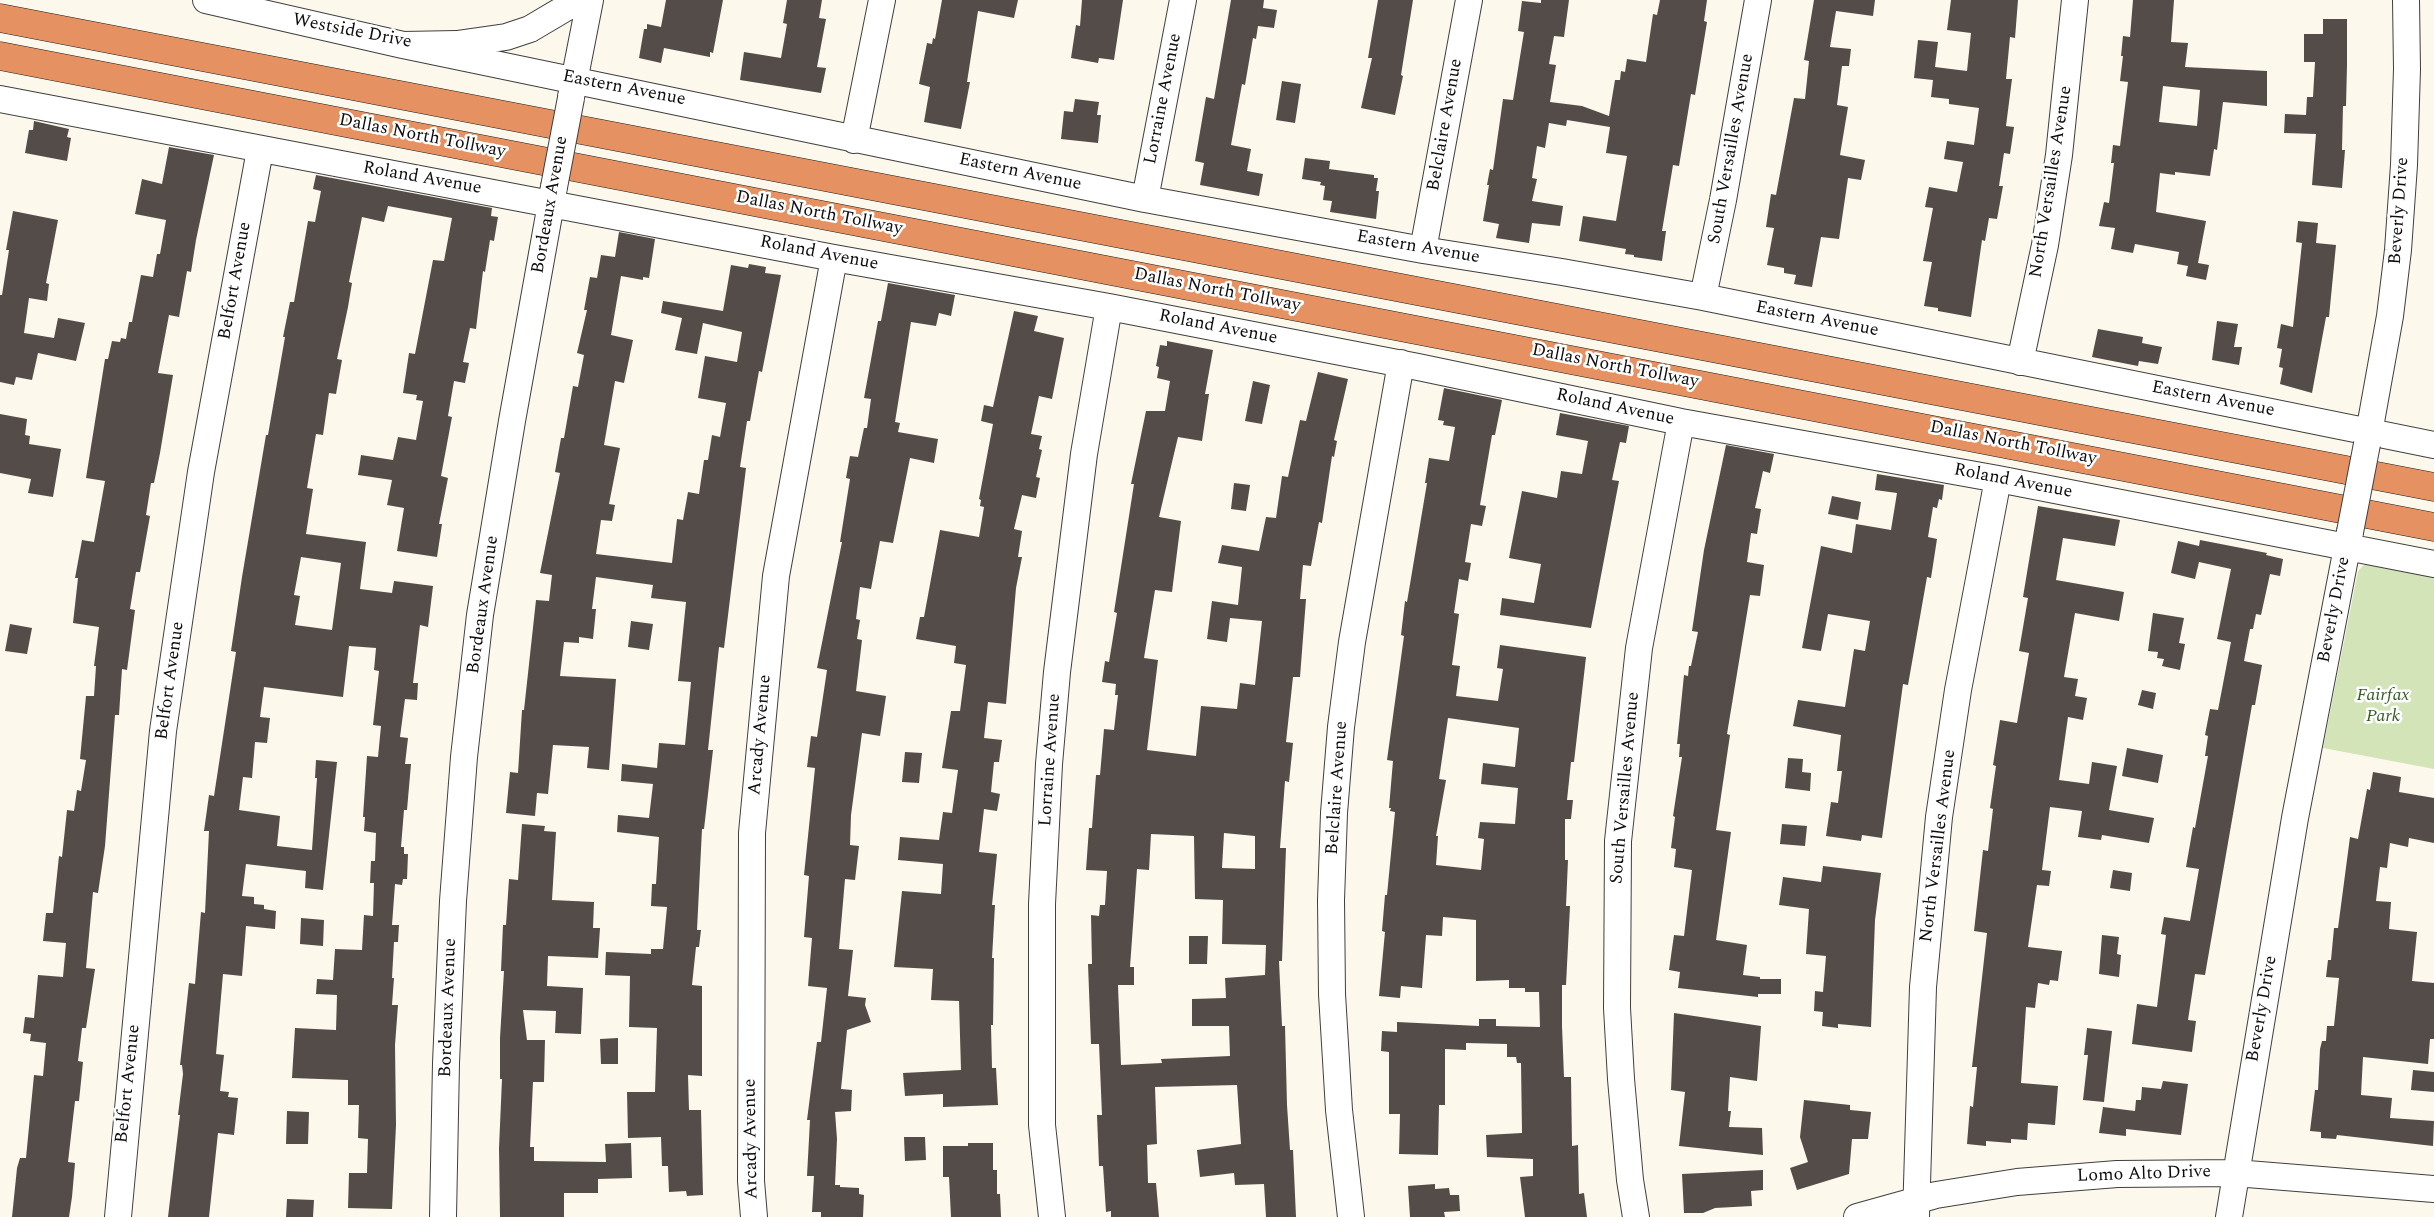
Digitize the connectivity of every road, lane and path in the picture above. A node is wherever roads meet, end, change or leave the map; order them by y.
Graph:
1 (206, 0) edge
2 (579, 0) edge
3 (590, 0) edge
4 (882, 0) edge
5 (1183, 0) edge
6 (1469, 0) edge
7 (1758, 0) edge
8 (2075, 0) edge
9 (2406, 0) edge
10 (0, 18) edge
11 (403, 45) junction
12 (0, 56) edge
13 (573, 89) junction
14 (0, 99) edge
15 (854, 140) junction
16 (260, 150) junction
17 (553, 195) junction
18 (1144, 199) junction
19 (1423, 250) junction
20 (834, 258) junction
21 (1704, 297) junction
22 (1109, 307) junction
23 (2020, 362) junction
24 (1401, 363) junction
25 (1681, 422) junction
26 (2369, 437) junction
27 (2434, 445) edge
28 (1998, 479) junction
29 (2434, 487) edge
30 (2434, 527) edge
31 (2349, 540) junction
32 (2434, 564) edge
33 (2235, 1173) junction
34 (2434, 1189) edge
35 (1917, 1208) edge
36 (118, 1217) edge
37 (443, 1217) edge
38 (754, 1217) edge
39 (1052, 1217) edge
40 (1350, 1217) edge
41 (1636, 1217) edge
42 (1857, 1217) edge
43 (2229, 1217) edge

1 - 11 street, Westside Drive
2 - 11 street, Westside Drive
3 - 13 street, Bordeaux Avenue
4 - 15 street
5 - 18 street, Lorraine Avenue
6 - 19 street, Belclaire Avenue
7 - 21 street, South Versailles Avenue
8 - 23 street, North Versailles Avenue
9 - 26 street, Beverly Drive
10 - 29 highway, Dallas North Tollway
11 - 13 street, Eastern Avenue
12 - 30 highway, Dallas North Tollway
13 - 15 street, Eastern Avenue
13 - 17 street, Bordeaux Avenue, bridge
14 - 16 street, Roland Avenue
15 - 18 street, Eastern Avenue
16 - 17 street, Roland Avenue
16 - 36 street, Belfort Avenue
17 - 20 street, Roland Avenue
17 - 37 street, Bordeaux Avenue
18 - 19 street, Eastern Avenue
19 - 21 street, Eastern Avenue
20 - 22 street, Roland Avenue
20 - 38 street, Arcady Avenue
21 - 23 street, Eastern Avenue
22 - 24 street, Roland Avenue
22 - 39 street, Lorraine Avenue
23 - 26 street, Eastern Avenue
24 - 25 street, Roland Avenue
24 - 40 street, Belclaire Avenue
25 - 28 street, Roland Avenue
25 - 41 street, South Versailles Avenue
26 - 27 street, Eastern Avenue
26 - 31 street, Beverly Drive, bridge
28 - 31 street, Roland Avenue
28 - 35 street, North Versailles Avenue
31 - 32 street, Roland Avenue
31 - 33 street, Beverly Drive
33 - 34 street, Lomo Alto Drive
33 - 35 street, Lomo Alto Drive
33 - 43 street, Beverly Drive
35 - 42 street, Lomo Alto Drive

